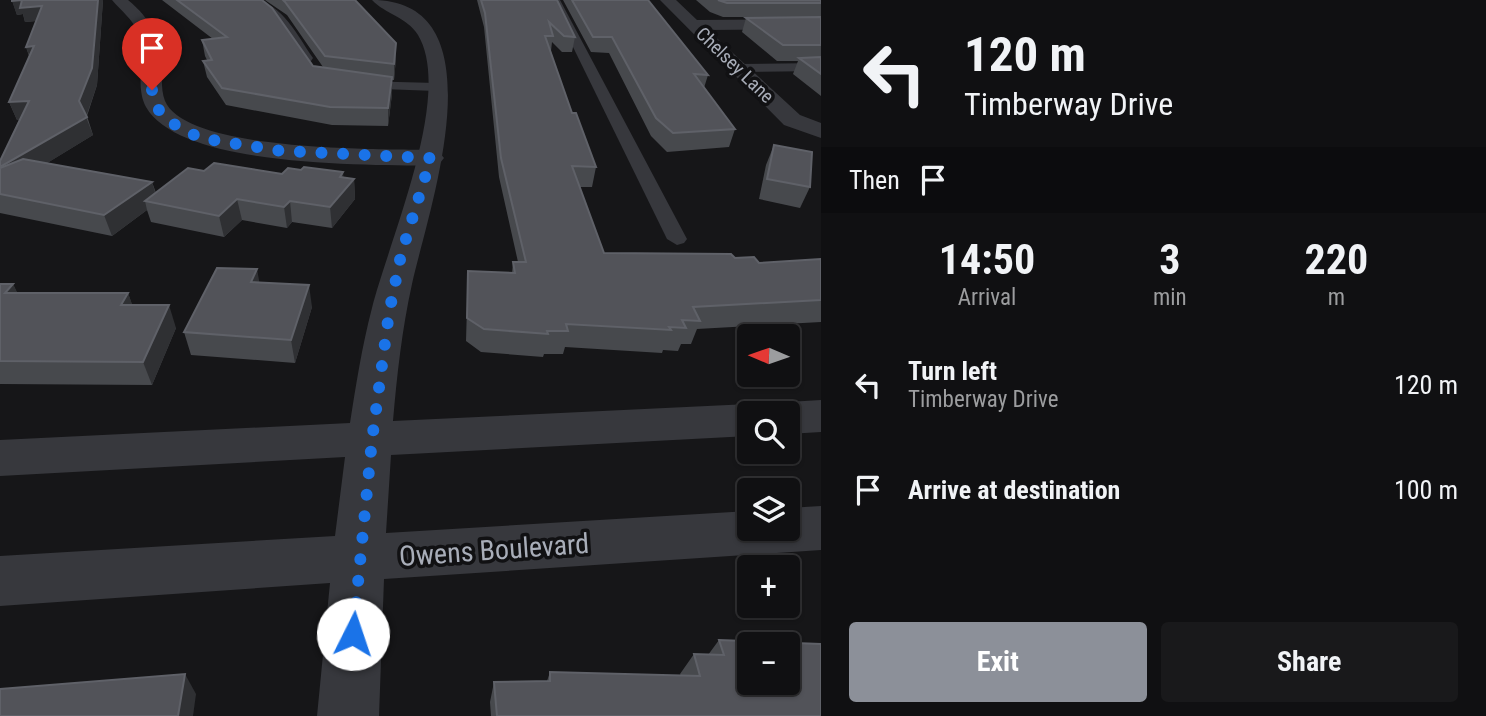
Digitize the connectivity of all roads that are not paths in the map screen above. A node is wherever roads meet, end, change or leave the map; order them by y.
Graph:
1 (118, 0) edge
2 (256, 0) edge
3 (379, 0) edge
4 (555, 0) edge
5 (667, 0) edge
6 (821, 24) edge
7 (695, 25) junction
8 (313, 67) edge
9 (821, 67) edge
10 (739, 68) junction
11 (344, 84) edge
12 (436, 87) junction
13 (813, 129) edge
14 (431, 158) junction
15 (677, 239) dead end
16 (821, 416) edge
17 (800, 417) edge
18 (737, 421) edge
19 (372, 440) junction
20 (0, 458) edge
21 (821, 528) edge
22 (359, 560) junction
23 (0, 581) edge
24 (348, 716) edge

1 - 14 street
2 - 8 lane
3 - 12 street
4 - 15 lane
5 - 7 street, Chelsey Lane
6 - 7 street
7 - 10 street, Chelsey Lane
9 - 10 lane
10 - 13 street, Chelsey Lane
11 - 12 lane
12 - 14 street
14 - 19 street
16 - 17 street
18 - 19 street
19 - 20 street
19 - 22 street
21 - 22 street, Owens Boulevard
22 - 23 street, Owens Boulevard
22 - 24 street

